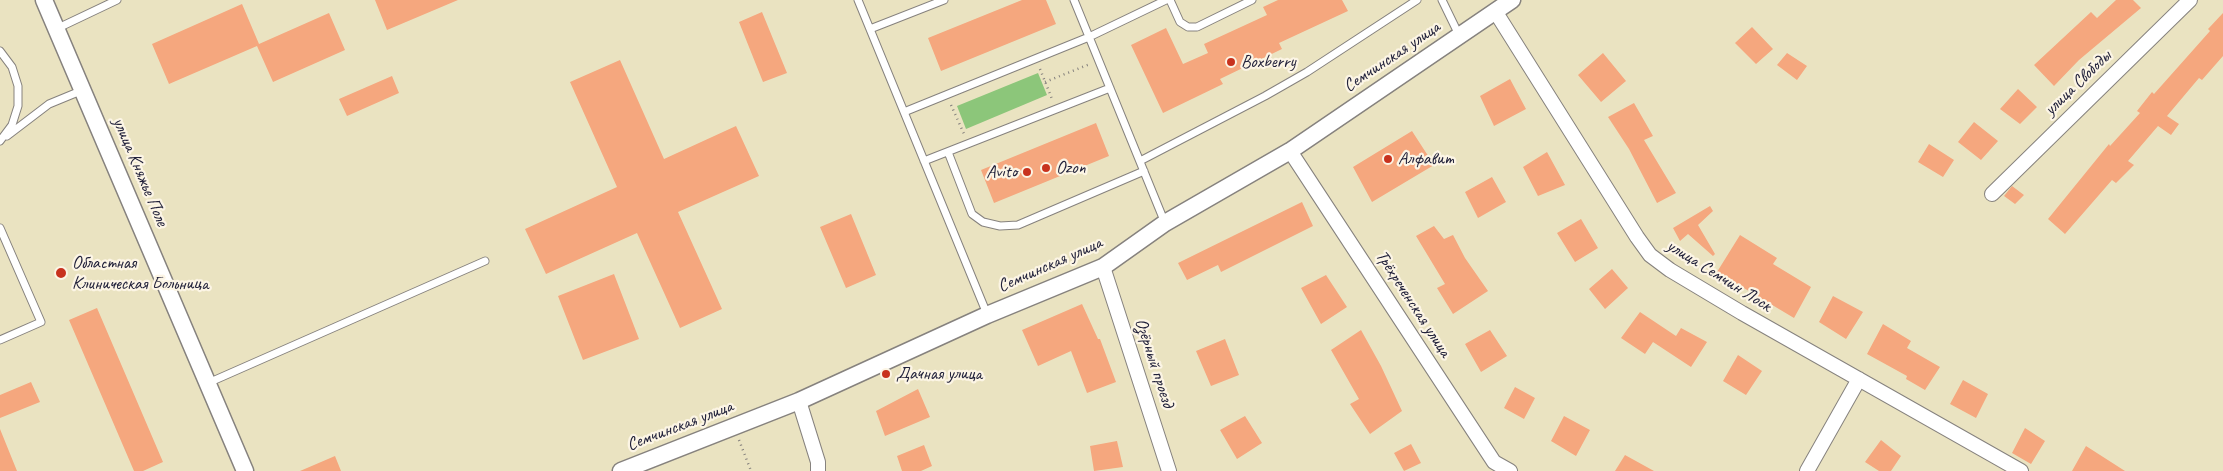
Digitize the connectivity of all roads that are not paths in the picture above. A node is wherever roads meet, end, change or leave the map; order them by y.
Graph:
1 (44, 0) edge
2 (117, 0) edge
3 (858, 0) edge
4 (944, 0) edge
5 (1074, 0) edge
6 (1166, 0) edge
7 (1170, 0) edge
8 (1252, 0) edge
9 (1417, 0) edge
10 (1442, 0) edge
11 (1512, 0) edge
12 (2190, 0) edge
13 (1495, 11) junction
14 (56, 29) junction
15 (870, 29) junction
16 (1459, 36) junction
17 (1090, 37) junction
18 (0, 51) edge
19 (1110, 88) junction
20 (83, 90) junction
21 (904, 112) junction
22 (0, 141) edge
23 (948, 152) junction
24 (1290, 152) junction
25 (924, 161) junction
26 (1140, 161) junction
27 (1144, 171) junction
28 (1992, 194) dead end
29 (1166, 223) junction
30 (0, 228) edge
31 (486, 261) dead end
32 (1103, 267) junction
33 (987, 315) junction
34 (0, 340) edge
35 (1859, 379) junction
36 (208, 383) junction
37 (799, 401) junction
38 (1491, 467) edge
39 (245, 471) edge
40 (621, 471) edge
41 (818, 471) edge
42 (1169, 471) edge
43 (1510, 471) edge
44 (1807, 471) edge
45 (2021, 471) edge

1 - 14 street, улица Княжье Поле
2 - 14 lane
3 - 15 lane
4 - 15 lane
5 - 17 lane
6 - 17 lane
7 - 8 lane
9 - 26 lane
10 - 16 lane
11 - 13 street, Семчинская улица
12 - 28 street, улица Свободы
13 - 16 street, Семчинская улица
13 - 35 street, улица Семчин Лоск
14 - 20 street, улица Княжье Поле
15 - 21 lane
16 - 24 street, Семчинская улица
17 - 19 lane
17 - 21 lane
18 - 22 lane
19 - 23 lane
19 - 26 lane
20 - 22 lane
20 - 36 street, улица Княжье Поле
21 - 25 lane
23 - 25 lane
23 - 27 lane
24 - 29 street, Семчинская улица
24 - 38 street, Трёхреченская улица
25 - 33 lane
26 - 27 lane
27 - 29 lane
29 - 32 street, Семчинская улица
30 - 34 lane
31 - 36 lane
32 - 33 street, Семчинская улица
32 - 42 street, Озёрный проезд
33 - 37 street, Семчинская улица
35 - 44 street
35 - 45 street, улица Семчин Лоск
36 - 39 street, улица Княжье Поле
37 - 40 street, Семчинская улица
37 - 41 street
38 - 43 street, Трёхреченская улица

